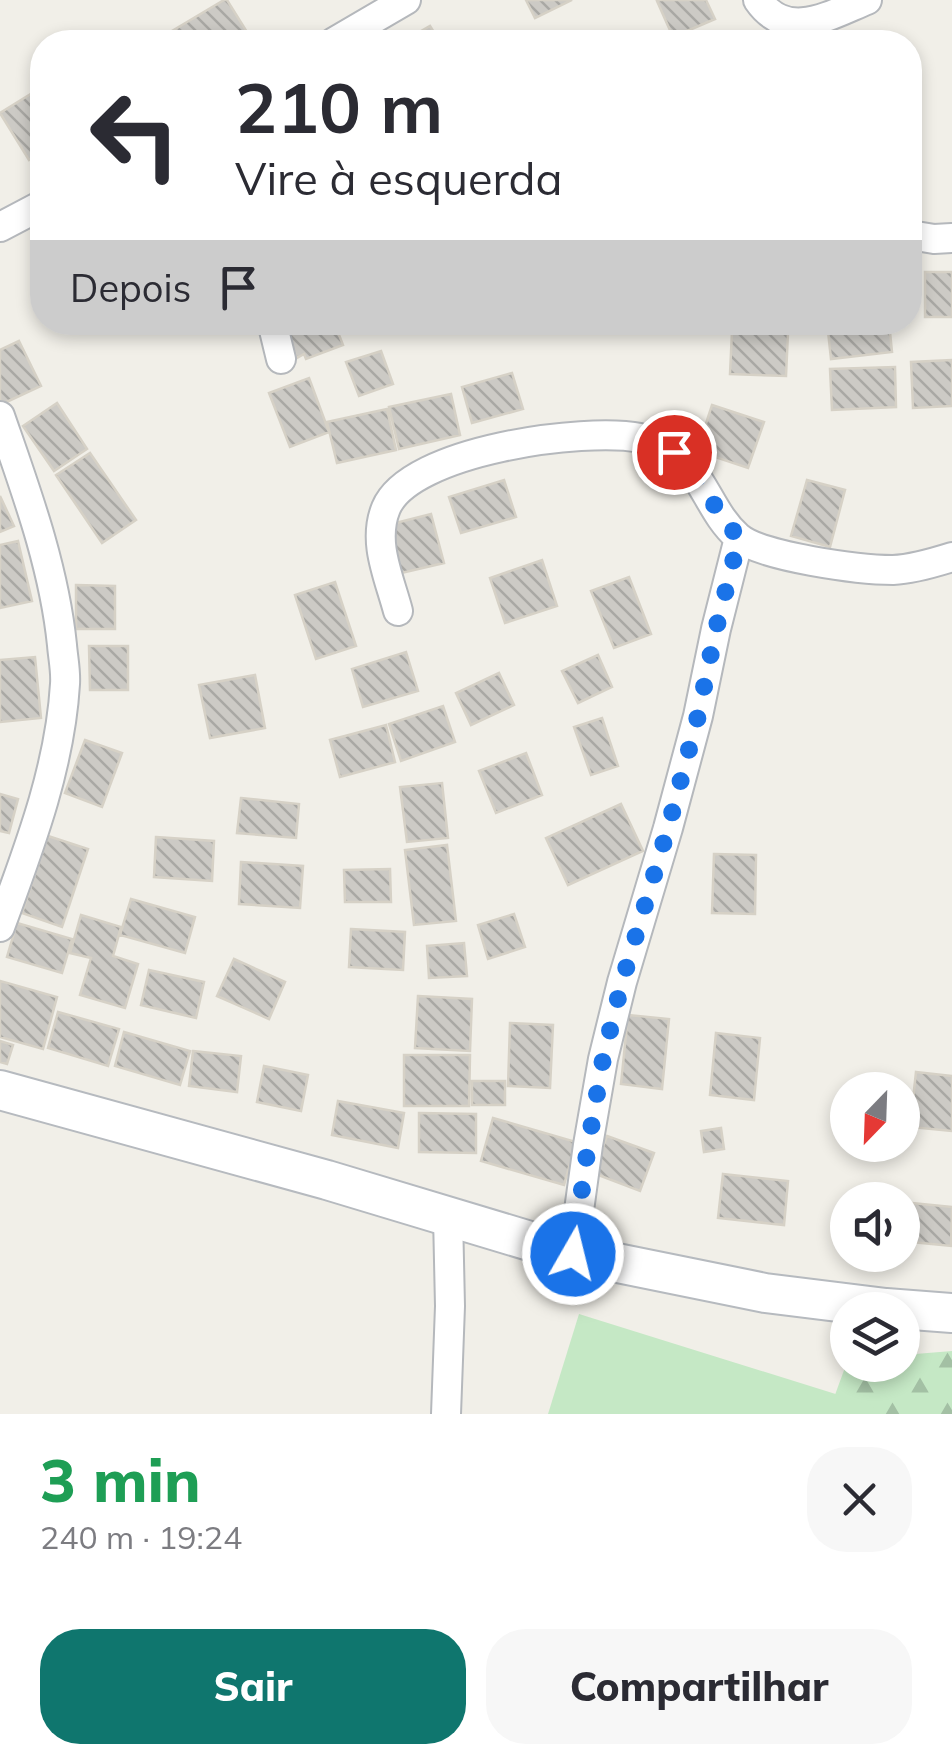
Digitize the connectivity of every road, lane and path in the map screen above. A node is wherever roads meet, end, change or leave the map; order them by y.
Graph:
1 (406, 0) edge
2 (758, 0) edge
3 (867, 0) edge
4 (355, 30) edge
5 (783, 30) edge
6 (788, 30) edge
7 (30, 211) edge
8 (0, 227) edge
9 (922, 238) edge
10 (952, 238) edge
11 (275, 335) edge
12 (281, 359) dead end
13 (0, 416) edge
14 (739, 538) junction
15 (952, 558) edge
16 (398, 611) dead end
17 (0, 928) edge
18 (0, 1090) edge
19 (448, 1216) junction
20 (573, 1254) junction
21 (952, 1313) edge
22 (446, 1414) edge

1 - 4 street
2 - 5 street
3 - 6 street
7 - 8 street
9 - 10 street
11 - 12 street
13 - 17 street
14 - 15 street
14 - 16 street
14 - 20 street
18 - 19 main road
19 - 20 main road
19 - 22 street
20 - 21 main road

